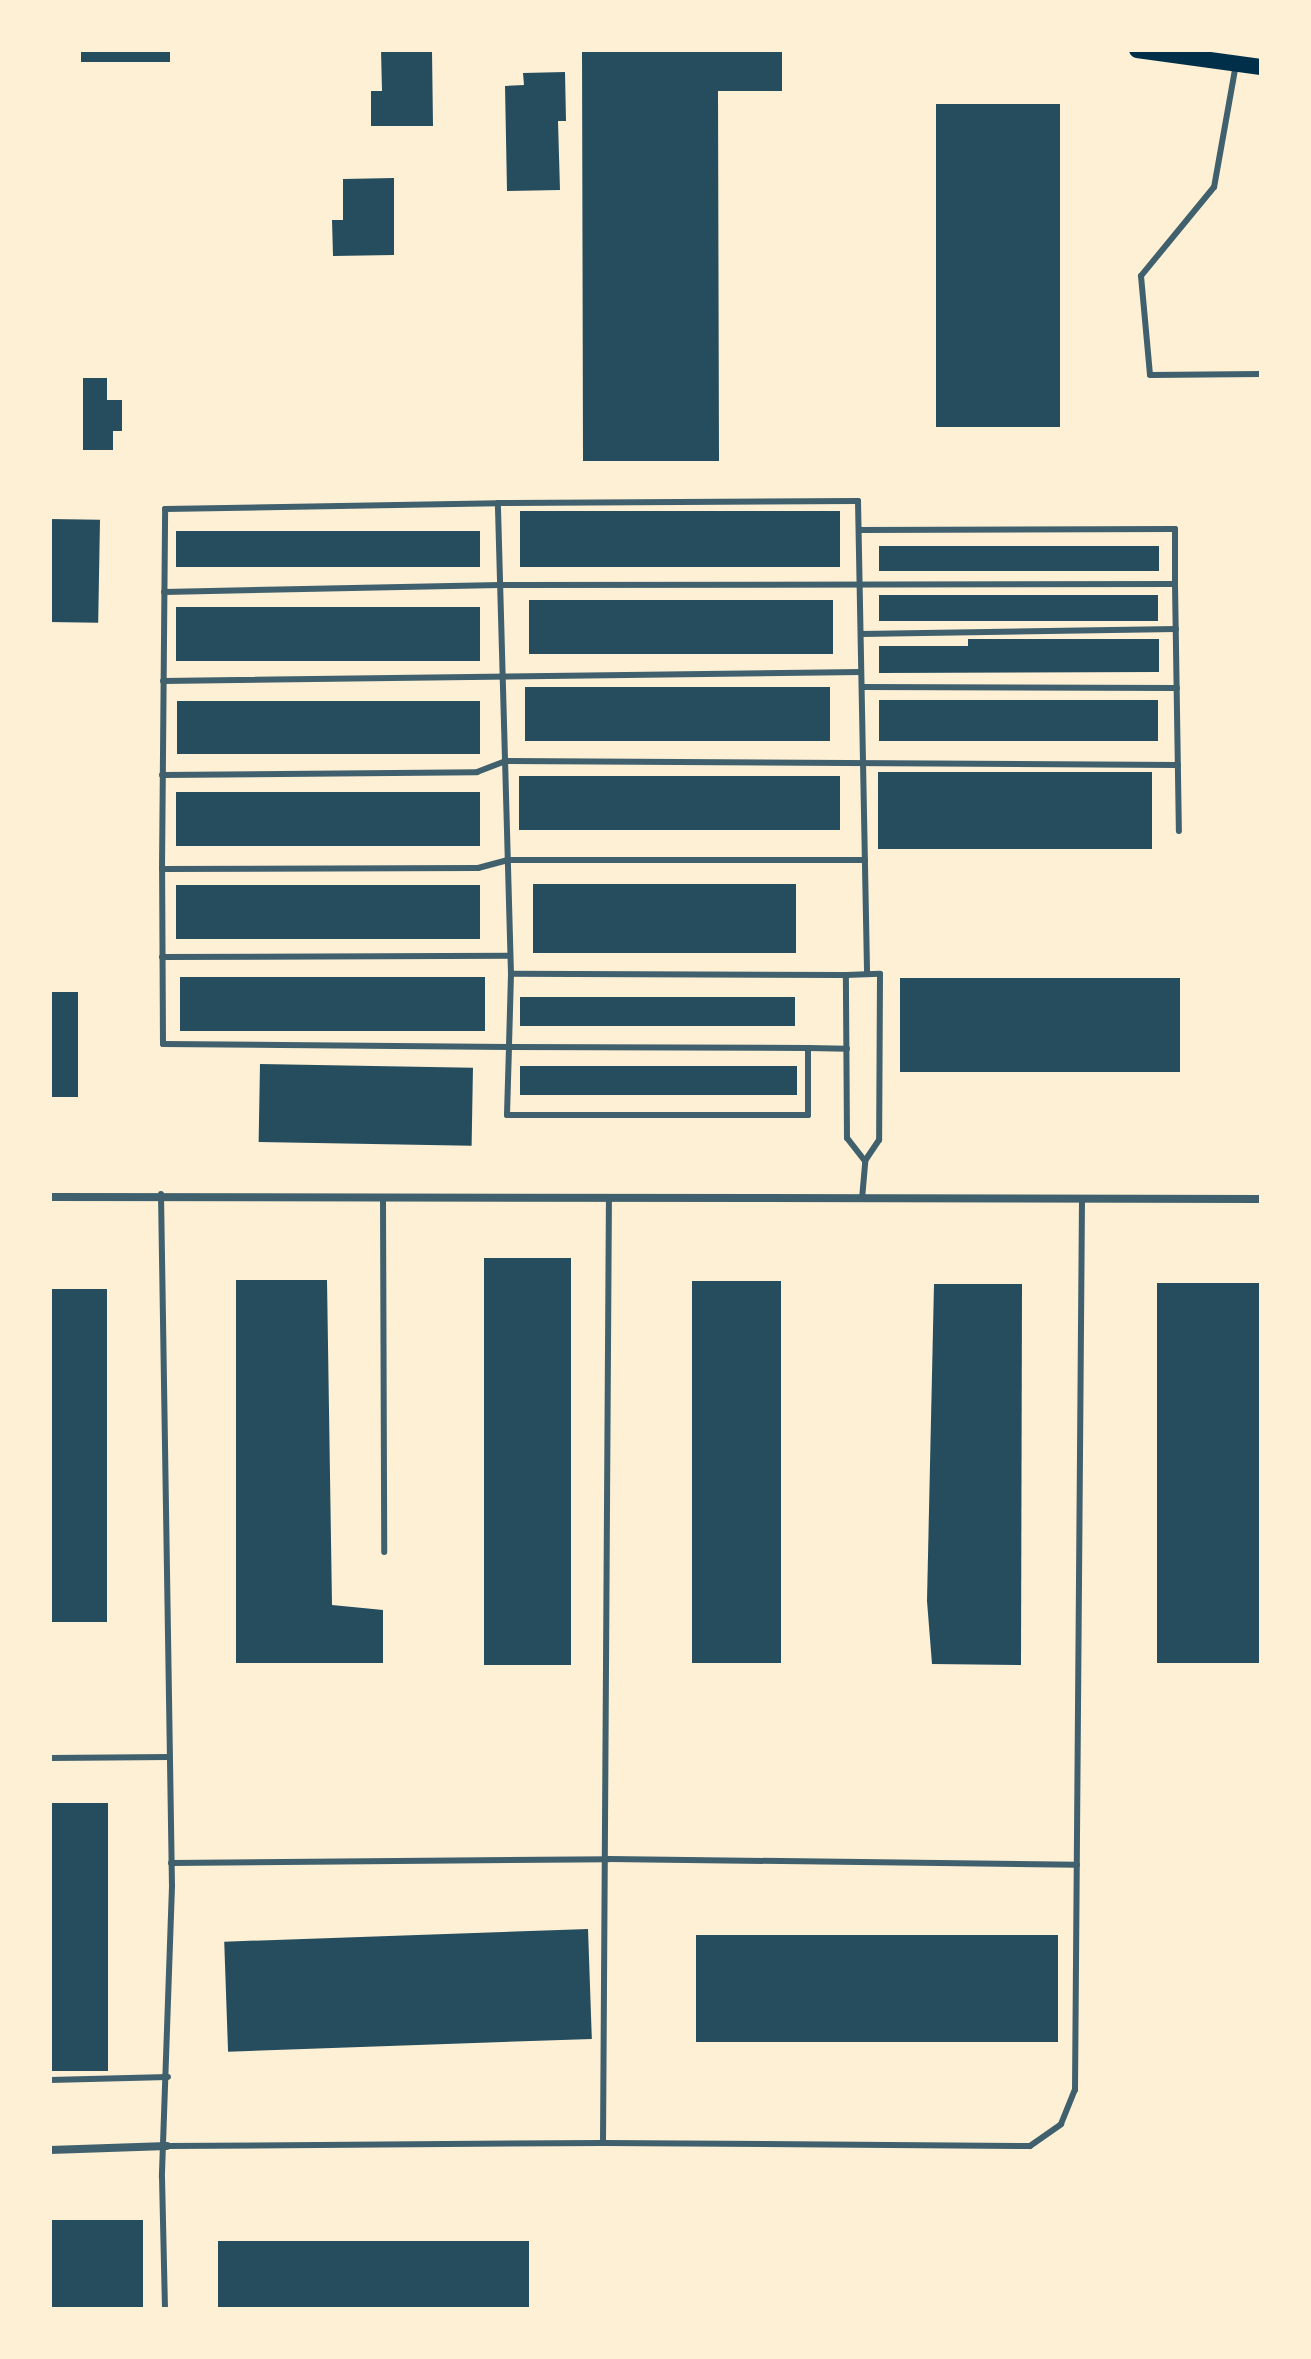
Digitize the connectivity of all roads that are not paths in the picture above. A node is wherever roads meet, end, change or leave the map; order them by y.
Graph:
1 (1137, 50) edge
2 (1236, 64) junction
3 (1261, 67) edge
4 (1261, 374) edge
5 (498, 503) junction
6 (859, 530) junction
7 (860, 584) junction
8 (1175, 584) junction
9 (500, 585) junction
10 (164, 592) junction
11 (1176, 629) junction
12 (861, 634) junction
13 (861, 672) junction
14 (163, 681) junction
15 (503, 681) junction
16 (862, 687) junction
17 (1177, 688) junction
18 (505, 761) junction
19 (863, 762) junction
20 (1178, 765) junction
21 (162, 775) junction
22 (1179, 831) dead end
23 (507, 860) junction
24 (865, 860) junction
25 (162, 869) junction
26 (510, 956) junction
27 (162, 957) junction
28 (511, 974) junction
29 (867, 974) junction
30 (846, 975) junction
31 (509, 1047) junction
32 (808, 1048) junction
33 (847, 1049) junction
34 (865, 1161) junction
35 (161, 1194) junction
36 (50, 1197) edge
37 (383, 1199) junction
38 (862, 1199) junction
39 (1082, 1199) junction
40 (1261, 1199) edge
41 (609, 1200) junction
42 (384, 1552) dead end
43 (169, 1757) junction
44 (50, 1758) edge
45 (609, 1859) junction
46 (171, 1863) junction
47 (1077, 1865) junction
48 (168, 2077) junction
49 (50, 2080) edge
50 (603, 2143) junction
51 (167, 2146) junction
52 (50, 2150) edge
53 (165, 2309) edge

1 - 2 main road
2 - 3 main road
2 - 4 lane
5 - 6 lane
5 - 9 lane
5 - 10 lane
6 - 7 lane
6 - 8 lane
7 - 8 lane
7 - 9 lane
7 - 12 lane
8 - 11 lane
9 - 10 lane
9 - 15 lane
10 - 14 lane
11 - 12 lane
11 - 17 lane
12 - 13 lane
13 - 15 lane
13 - 16 lane
14 - 15 lane
14 - 21 lane
15 - 18 lane
16 - 17 lane
16 - 19 lane
17 - 20 lane
18 - 19 lane
18 - 21 lane
18 - 23 lane
19 - 20 lane
19 - 24 lane
20 - 22 lane
21 - 25 lane
23 - 24 lane
23 - 25 lane
23 - 26 lane
24 - 29 lane
25 - 27 lane
26 - 27 lane
26 - 28 lane
27 - 31 lane
28 - 30 lane
28 - 31 lane
29 - 30 lane
29 - 34 lane
30 - 33 lane
31 - 32 lane
31 - 32 lane
32 - 33 lane
33 - 34 lane
34 - 38 lane
35 - 36 street
35 - 37 street
35 - 43 lane
37 - 41 street
37 - 42 lane
38 - 39 street
38 - 41 street
39 - 40 street
39 - 47 lane
41 - 45 lane
43 - 44 lane
43 - 46 lane
45 - 46 lane
45 - 47 lane
45 - 50 lane
46 - 48 lane
47 - 50 lane
48 - 49 lane
48 - 51 lane
50 - 51 lane
51 - 52 street
51 - 53 lane

